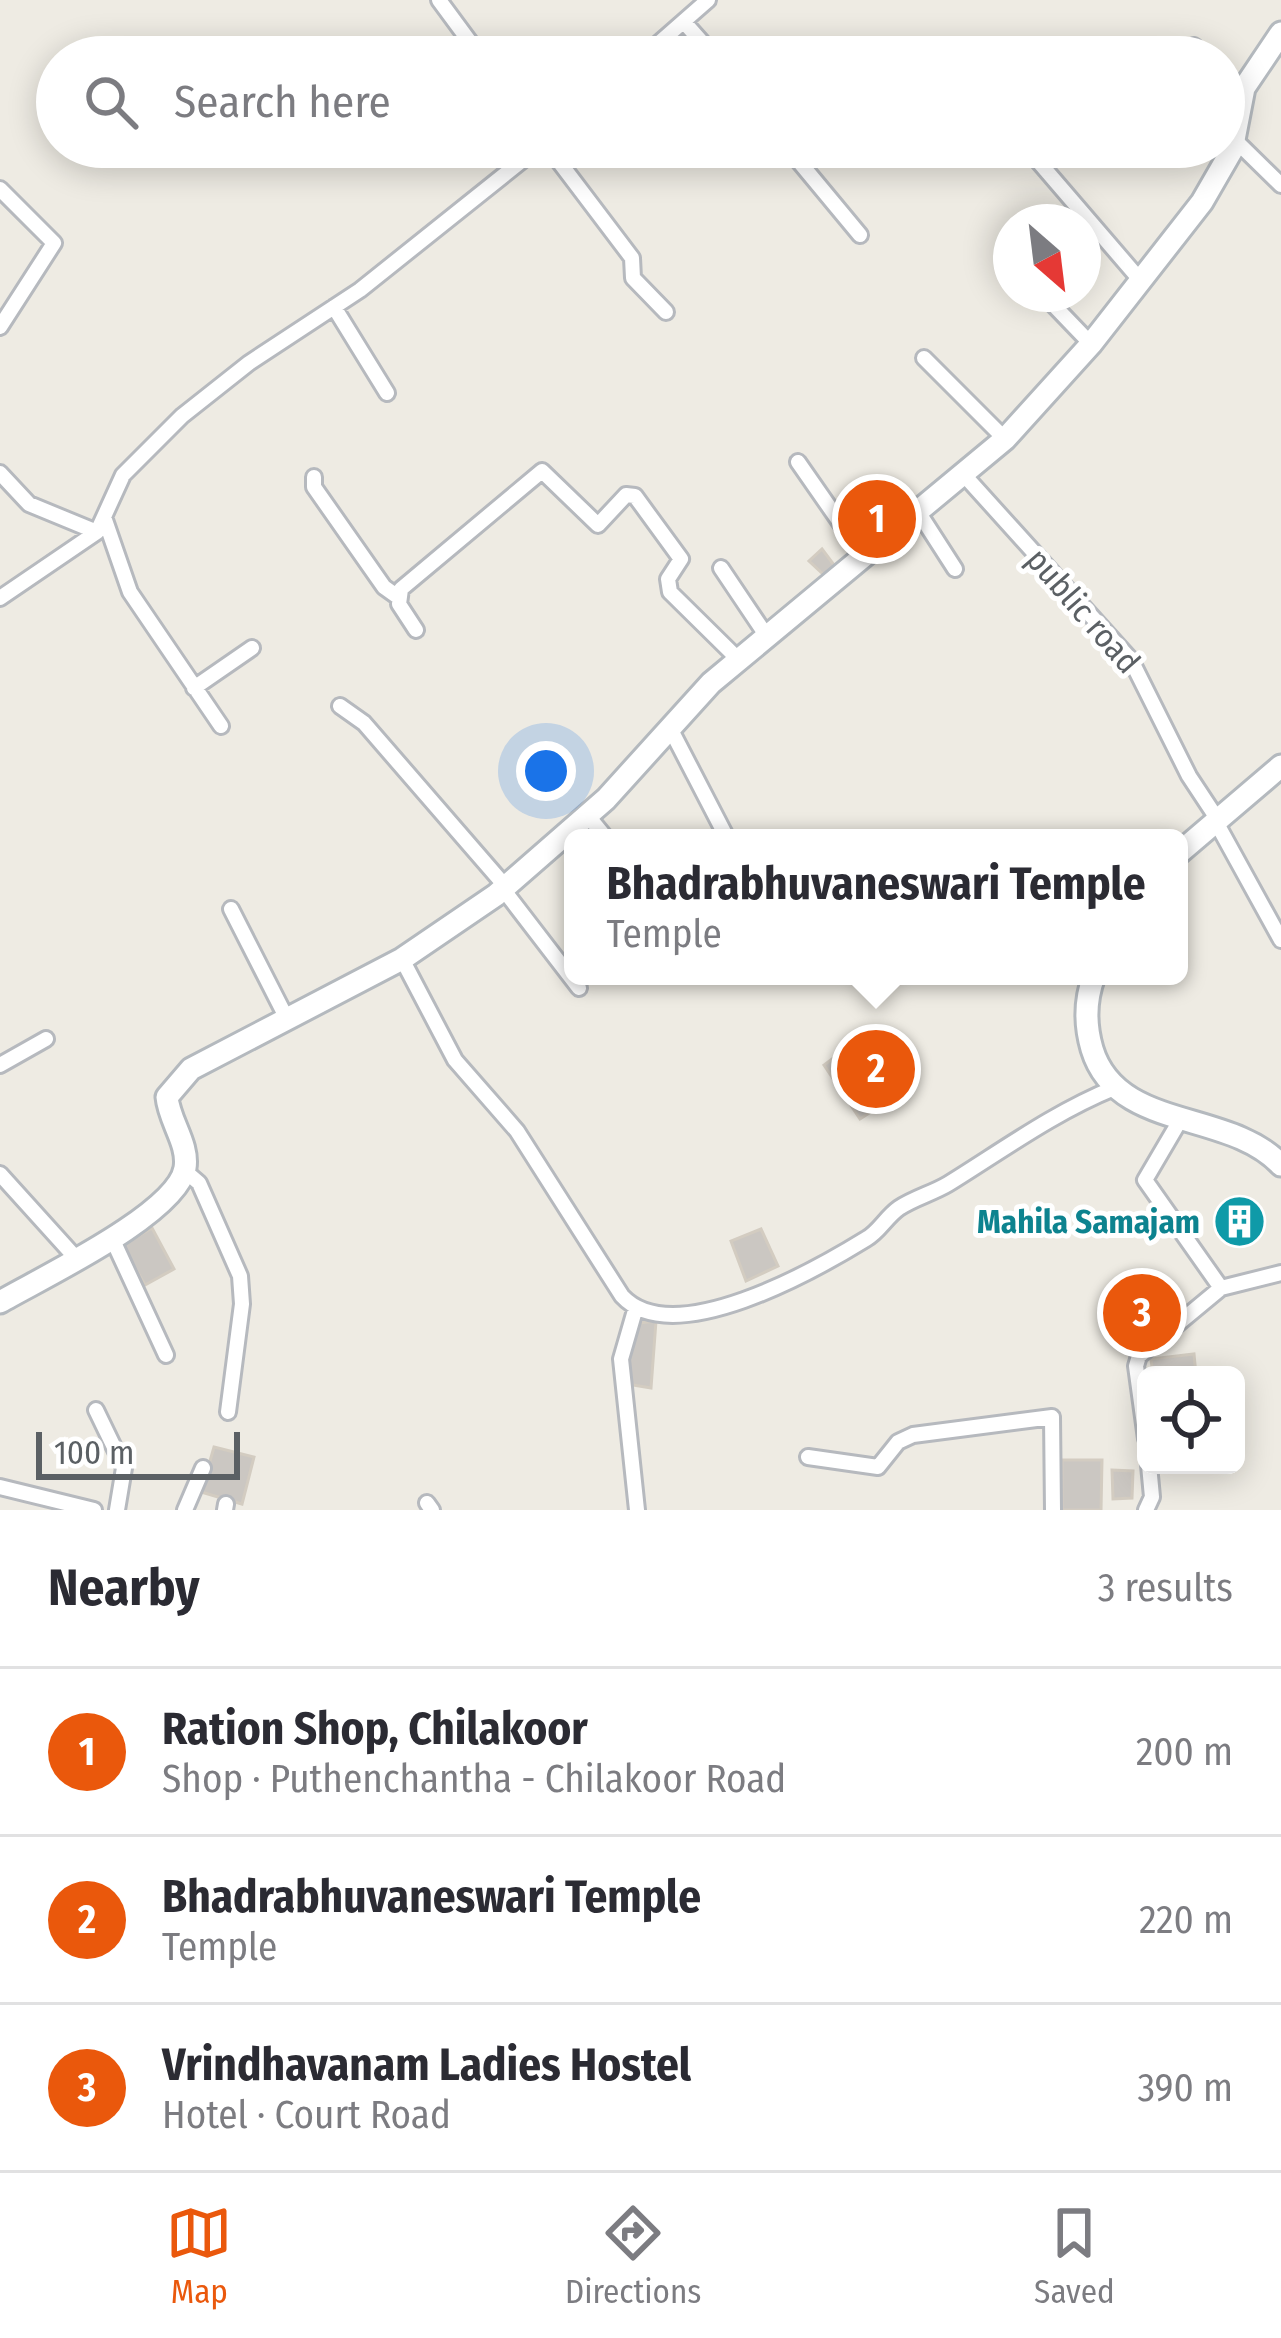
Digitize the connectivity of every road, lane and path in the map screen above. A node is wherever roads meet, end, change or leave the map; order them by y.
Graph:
1 (439, 0) edge
2 (708, 0) edge
3 (684, 22) junction
4 (1281, 33) edge
5 (466, 36) edge
6 (668, 36) edge
7 (696, 36) edge
8 (1245, 83) edge
9 (1245, 150) edge
10 (517, 168) edge
11 (561, 168) edge
12 (804, 168) edge
13 (1045, 168) edge
14 (1220, 168) edge
15 (1281, 185) edge
16 (0, 189) edge
17 (860, 235) dead end
18 (1141, 281) junction
19 (334, 308) junction
20 (666, 312) dead end
21 (1059, 312) edge
22 (0, 327) edge
23 (1090, 344) junction
24 (924, 358) dead end
25 (387, 393) dead end
26 (1005, 439) junction
27 (798, 462) dead end
28 (0, 473) edge
29 (964, 476) junction
30 (314, 477) dead end
31 (919, 513) junction
32 (100, 525) junction
33 (865, 557) junction
34 (721, 568) dead end
35 (956, 569) dead end
36 (398, 597) junction
37 (0, 598) edge
38 (416, 630) dead end
39 (767, 638) junction
40 (252, 648) dead end
41 (739, 660) junction
42 (194, 688) junction
43 (340, 706) dead end
44 (221, 726) dead end
45 (670, 728) junction
46 (1281, 766) edge
47 (588, 816) junction
48 (1217, 821) junction
49 (573, 829) edge
50 (599, 829) edge
51 (722, 829) edge
52 (564, 837) edge
53 (1188, 845) edge
54 (504, 888) junction
55 (231, 909) dead end
56 (1281, 940) edge
57 (402, 958) junction
58 (564, 968) edge
59 (577, 985) edge
60 (1093, 985) edge
61 (579, 988) dead end
62 (287, 1018) junction
63 (46, 1039) dead end
64 (0, 1064) edge
65 (1114, 1088) junction
66 (1182, 1117) junction
67 (1281, 1165) edge
68 (184, 1171) junction
69 (0, 1174) edge
70 (111, 1236) junction
71 (75, 1257) junction
72 (1281, 1273) edge
73 (1221, 1288) junction
74 (0, 1302) edge
75 (636, 1307) junction
76 (166, 1355) dead end
77 (1137, 1373) edge
78 (96, 1410) dead end
79 (228, 1412) dead end
80 (808, 1457) dead end
81 (203, 1468) dead end
82 (1149, 1474) edge
83 (0, 1487) edge
84 (94, 1510) edge
85 (118, 1510) edge
86 (185, 1510) edge
87 (638, 1510) edge
88 (1053, 1510) edge
89 (1146, 1510) edge

1 - 5 street
2 - 3 street
3 - 6 street
3 - 7 street
4 - 8 main road
9 - 15 street
10 - 19 street
11 - 20 street
12 - 17 street
13 - 18 street
14 - 18 main road
16 - 22 street
18 - 23 main road
19 - 25 street
19 - 32 street
21 - 23 street
23 - 26 main road
24 - 26 street
26 - 29 main road
27 - 33 street
28 - 32 street
29 - 31 main road
29 - 48 street, public road
30 - 36 street
31 - 33 main road
31 - 35 street
32 - 37 street
32 - 42 street
33 - 39 main road
34 - 39 street
36 - 38 street
36 - 41 street
39 - 41 main road
40 - 42 street
41 - 45 main road
42 - 44 street
43 - 54 street
45 - 47 main road
45 - 51 street
46 - 48 main road
47 - 49 main road
47 - 50 street
48 - 53 main road
48 - 56 street, public road
52 - 54 main road
54 - 57 main road
54 - 58 street
55 - 62 street
57 - 62 main road
57 - 75 street
59 - 61 street
60 - 65 main road
62 - 68 main road
63 - 64 street
65 - 66 main road
65 - 75 street
66 - 67 main road
66 - 73 street
68 - 70 main road
68 - 79 street
69 - 71 street
70 - 71 main road
70 - 76 street
71 - 74 main road
72 - 73 street
73 - 77 street
75 - 87 street
78 - 85 street
80 - 88 street
81 - 86 street
82 - 89 street
83 - 84 street

